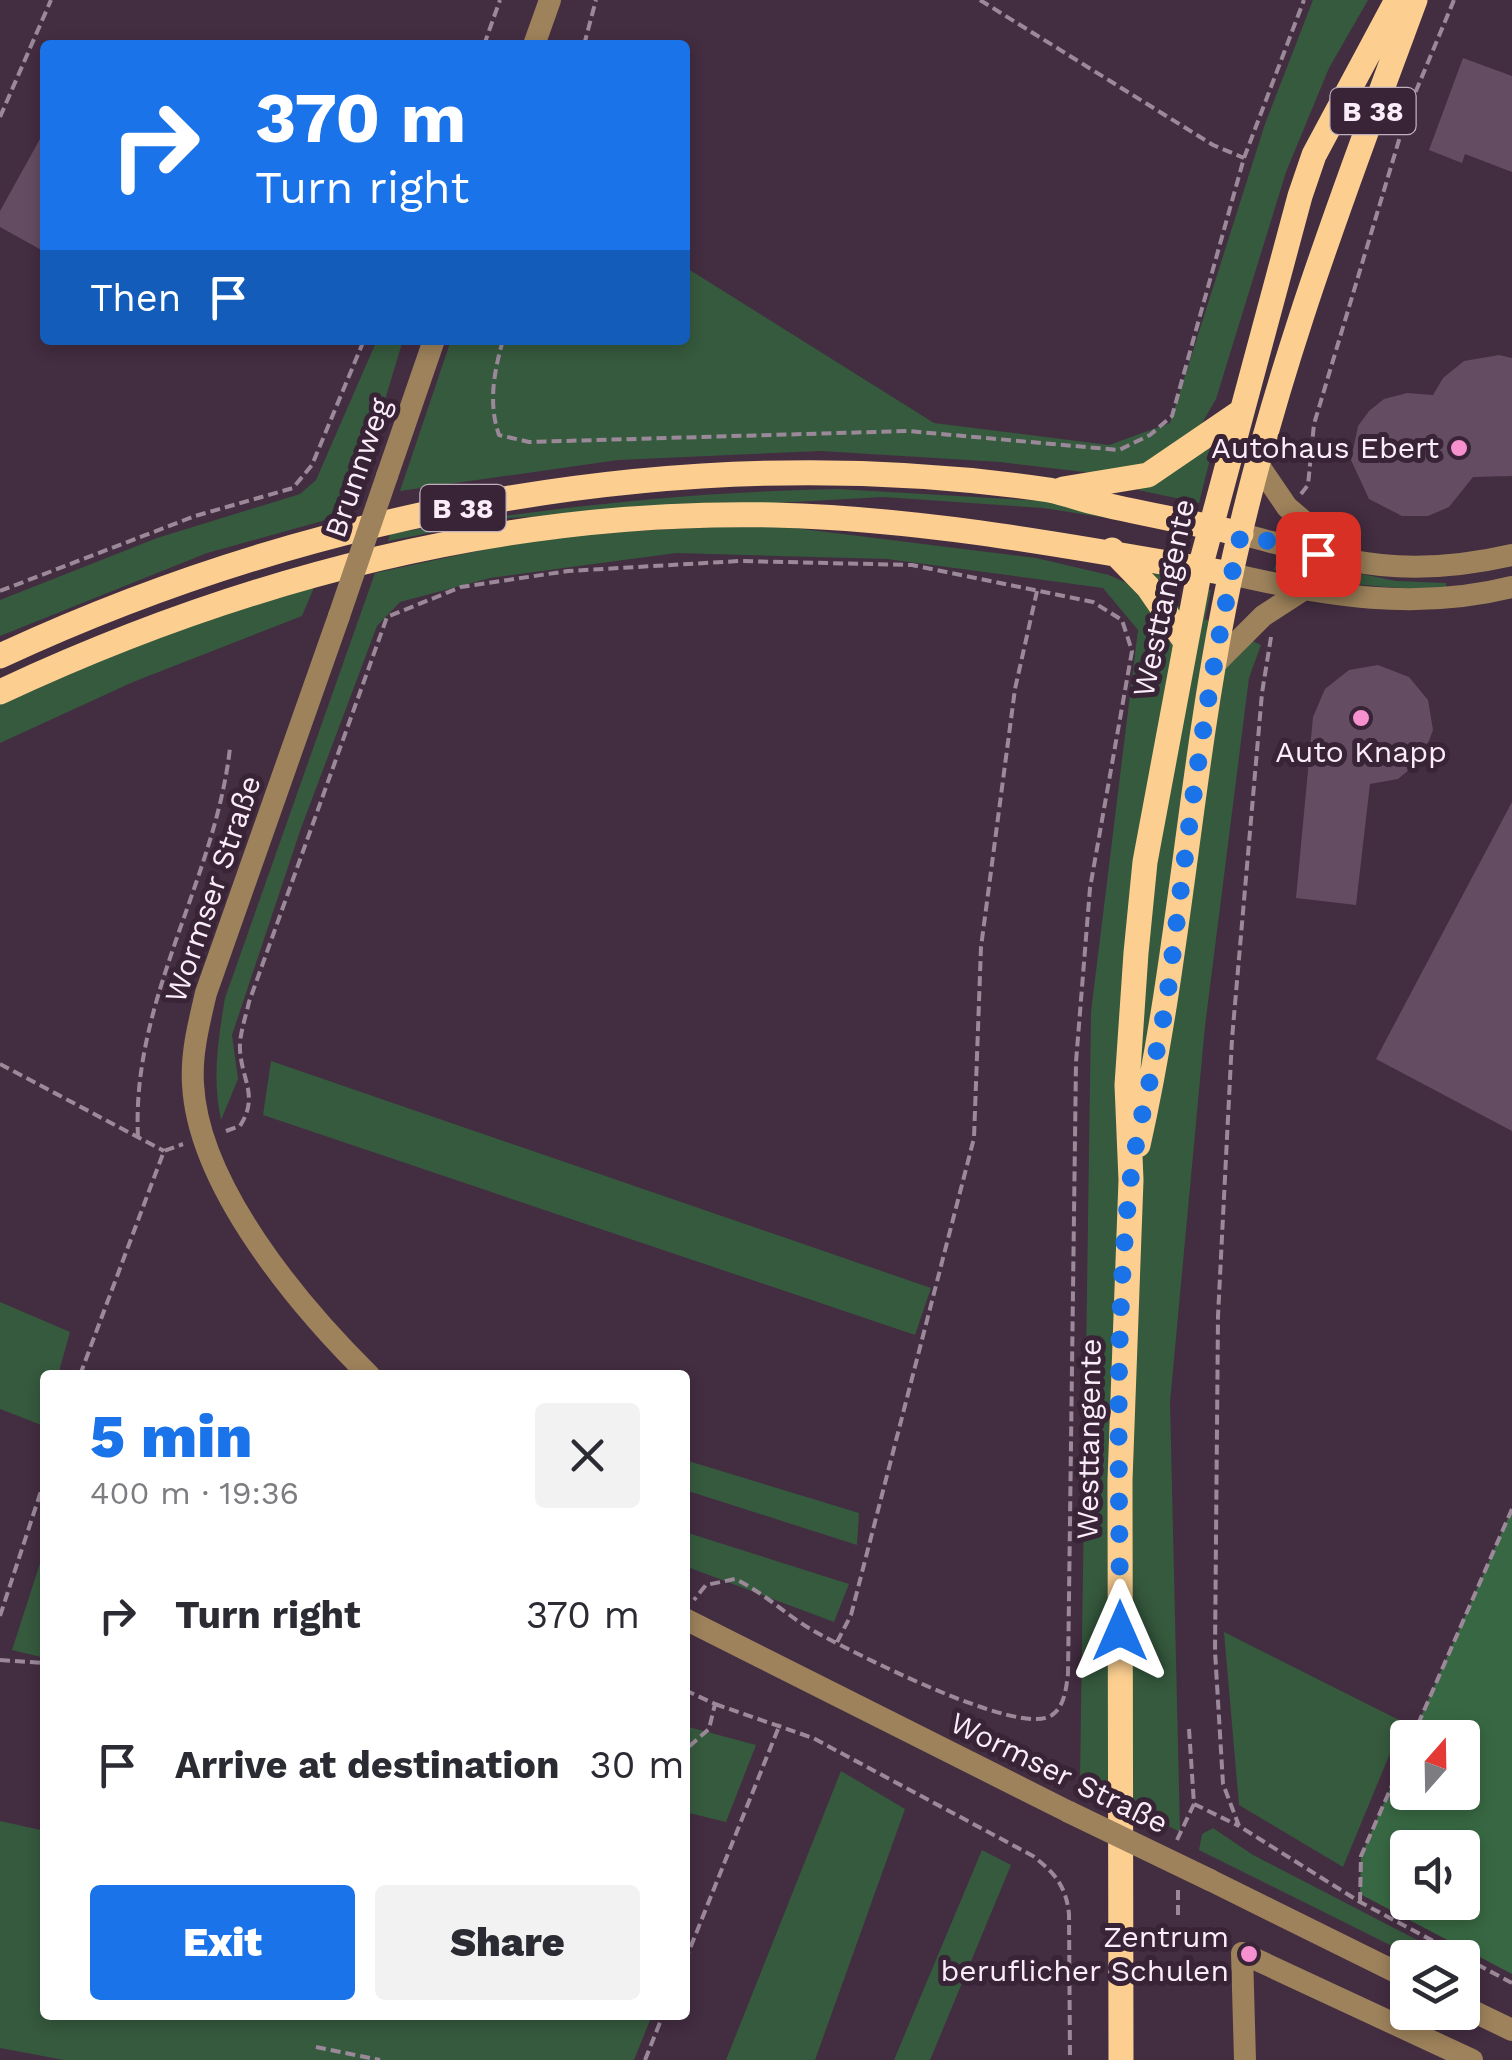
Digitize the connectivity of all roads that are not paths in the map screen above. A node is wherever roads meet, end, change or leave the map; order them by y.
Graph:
1 (550, 0) edge
2 (1397, 0) edge
3 (1414, 0) edge
4 (536, 40) edge
5 (432, 345) edge
6 (1239, 412) junction
7 (1259, 466) junction
8 (1053, 491) junction
9 (1211, 527) junction
10 (1241, 534) junction
11 (1112, 550) junction
12 (1512, 555) edge
13 (1353, 562) junction
14 (1200, 568) junction
15 (1231, 574) junction
16 (1512, 587) edge
17 (1303, 590) junction
18 (339, 616) joint
19 (1185, 641) junction
20 (0, 656) edge
21 (1214, 665) junction
22 (0, 692) edge
23 (1130, 1180) junction
24 (365, 1370) edge
25 (690, 1613) edge
26 (1390, 1969) edge
27 (1480, 2015) edge
28 (1512, 2030) edge
29 (1122, 2060) edge
30 (1245, 2060) edge
31 (1472, 2060) edge

1 - 4 street
2 - 6 main road, Westtangente / B 38
3 - 7 main road, Westtangente / B 38
5 - 18 street, Brunnweg, bridge
6 - 8 main road, B 38
6 - 9 main road, Westtangente / B 38
7 - 10 main road, Westtangente / B 38
7 - 13 street
8 - 9 main road, B 38
8 - 20 main road, B 38
9 - 10 main road
9 - 14 main road, Westtangente
10 - 13 street
10 - 15 main road, Westtangente / B 38
11 - 14 main road, B 38
11 - 19 main road
11 - 22 main road, B 38
12 - 13 street
14 - 15 main road, B 38
14 - 19 main road, Westtangente
15 - 17 street
15 - 21 main road, Westtangente
16 - 17 street
17 - 21 street
18 - 24 street, Wormser Straße
19 - 23 main road, Westtangente
21 - 23 main road, Westtangente
23 - 29 main road, Westtangente
25 - 26 street, Wormser Straße, bridge
27 - 28 street
30 - 31 street

